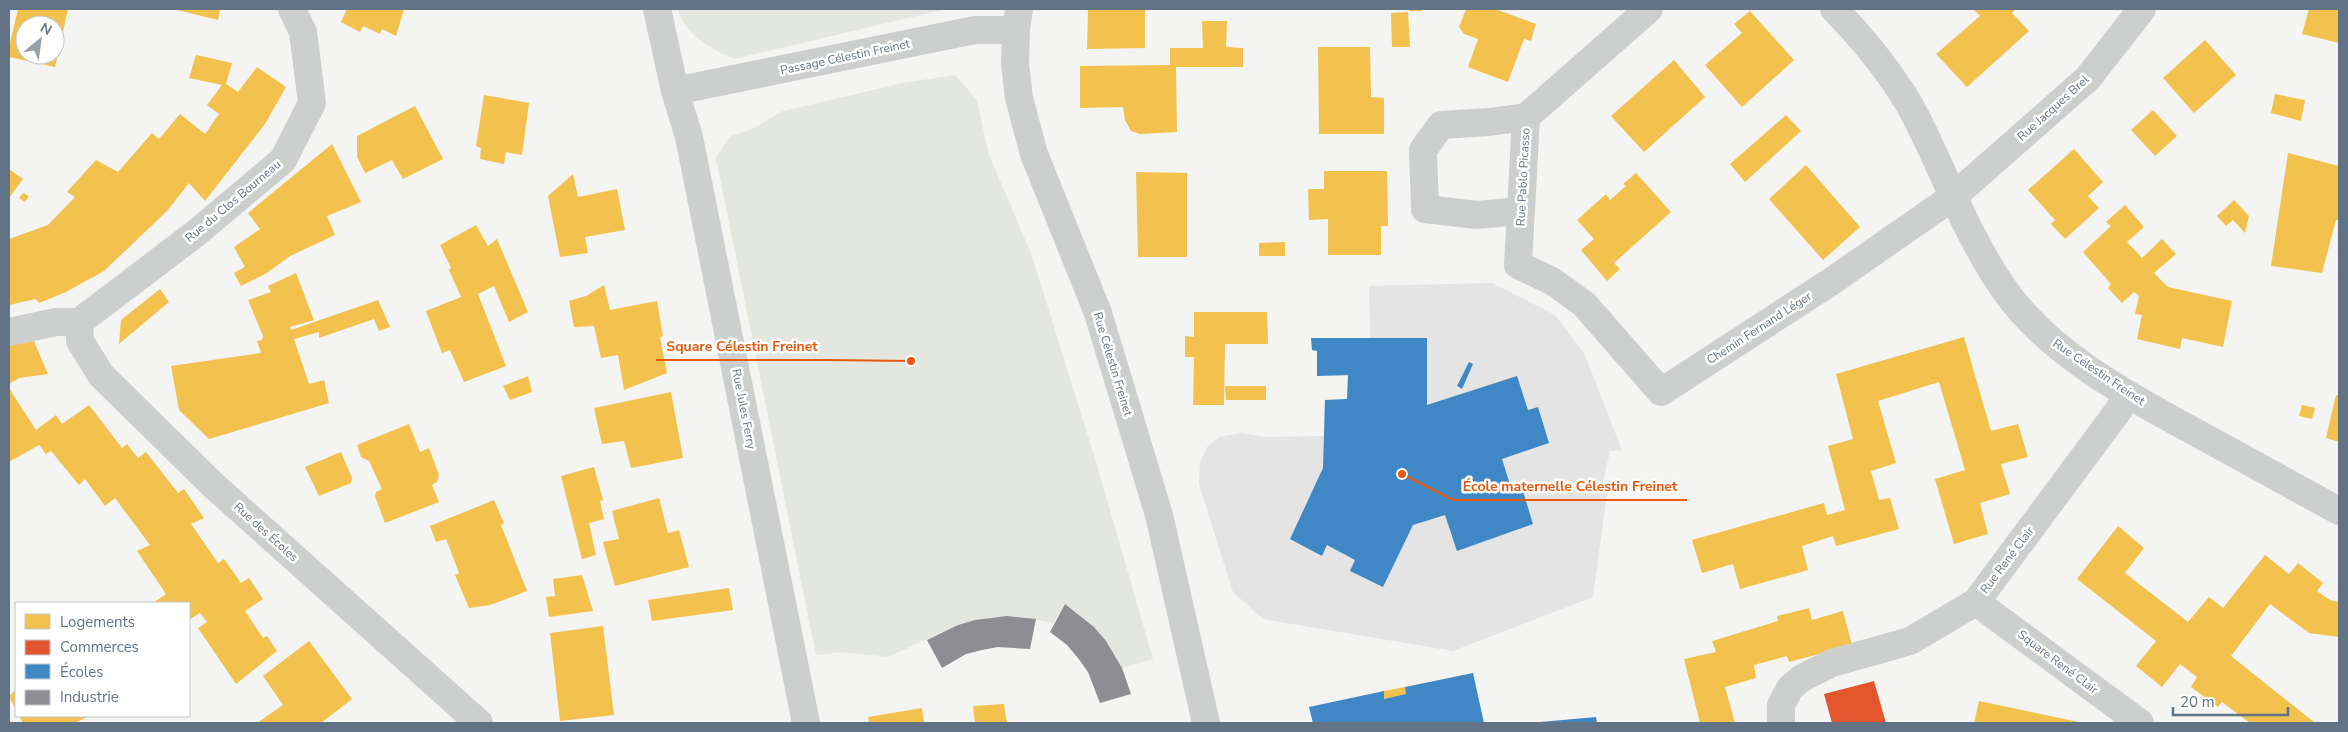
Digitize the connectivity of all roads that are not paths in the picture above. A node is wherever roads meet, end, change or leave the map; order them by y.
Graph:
1 (292, 9) edge
2 (658, 9) edge
3 (1649, 9) edge
4 (1834, 9) edge
5 (2142, 9) edge
6 (1017, 19) edge
7 (675, 91) junction
8 (1526, 116) junction
9 (1954, 196) junction
10 (1521, 211) junction
11 (1584, 304) joint
12 (78, 322) junction
13 (9, 332) edge
14 (2128, 394) junction
15 (2339, 511) edge
16 (1976, 602) junction
17 (479, 723) edge
18 (806, 723) edge
19 (1206, 723) edge
20 (1781, 723) edge
21 (2140, 723) edge

1 - 12 street, Rue du Clos Bourneau
2 - 7 street, Rue Jules Ferry
3 - 8 street, Rue Pablo Picasso
4 - 9 street, Rue Célestin Freinet
5 - 9 street, Rue Jacques Brel
6 - 7 street, Passage Célestin Freinet
6 - 19 street, Rue Célestin Freinet
7 - 18 street, Rue Jules Ferry
8 - 10 street, Rue Pablo Picasso
8 - 10 street
9 - 11 street, Chemin Fernand Léger
9 - 14 street, Rue Célestin Freinet
10 - 11 street, Rue Pablo Picasso
12 - 13 street
12 - 17 street, Rue des Écoles
14 - 15 street, Rue Célestin Freinet
14 - 16 street, Rue René Clair
16 - 20 street, Rue René Clair
16 - 21 street, Square René Clair

